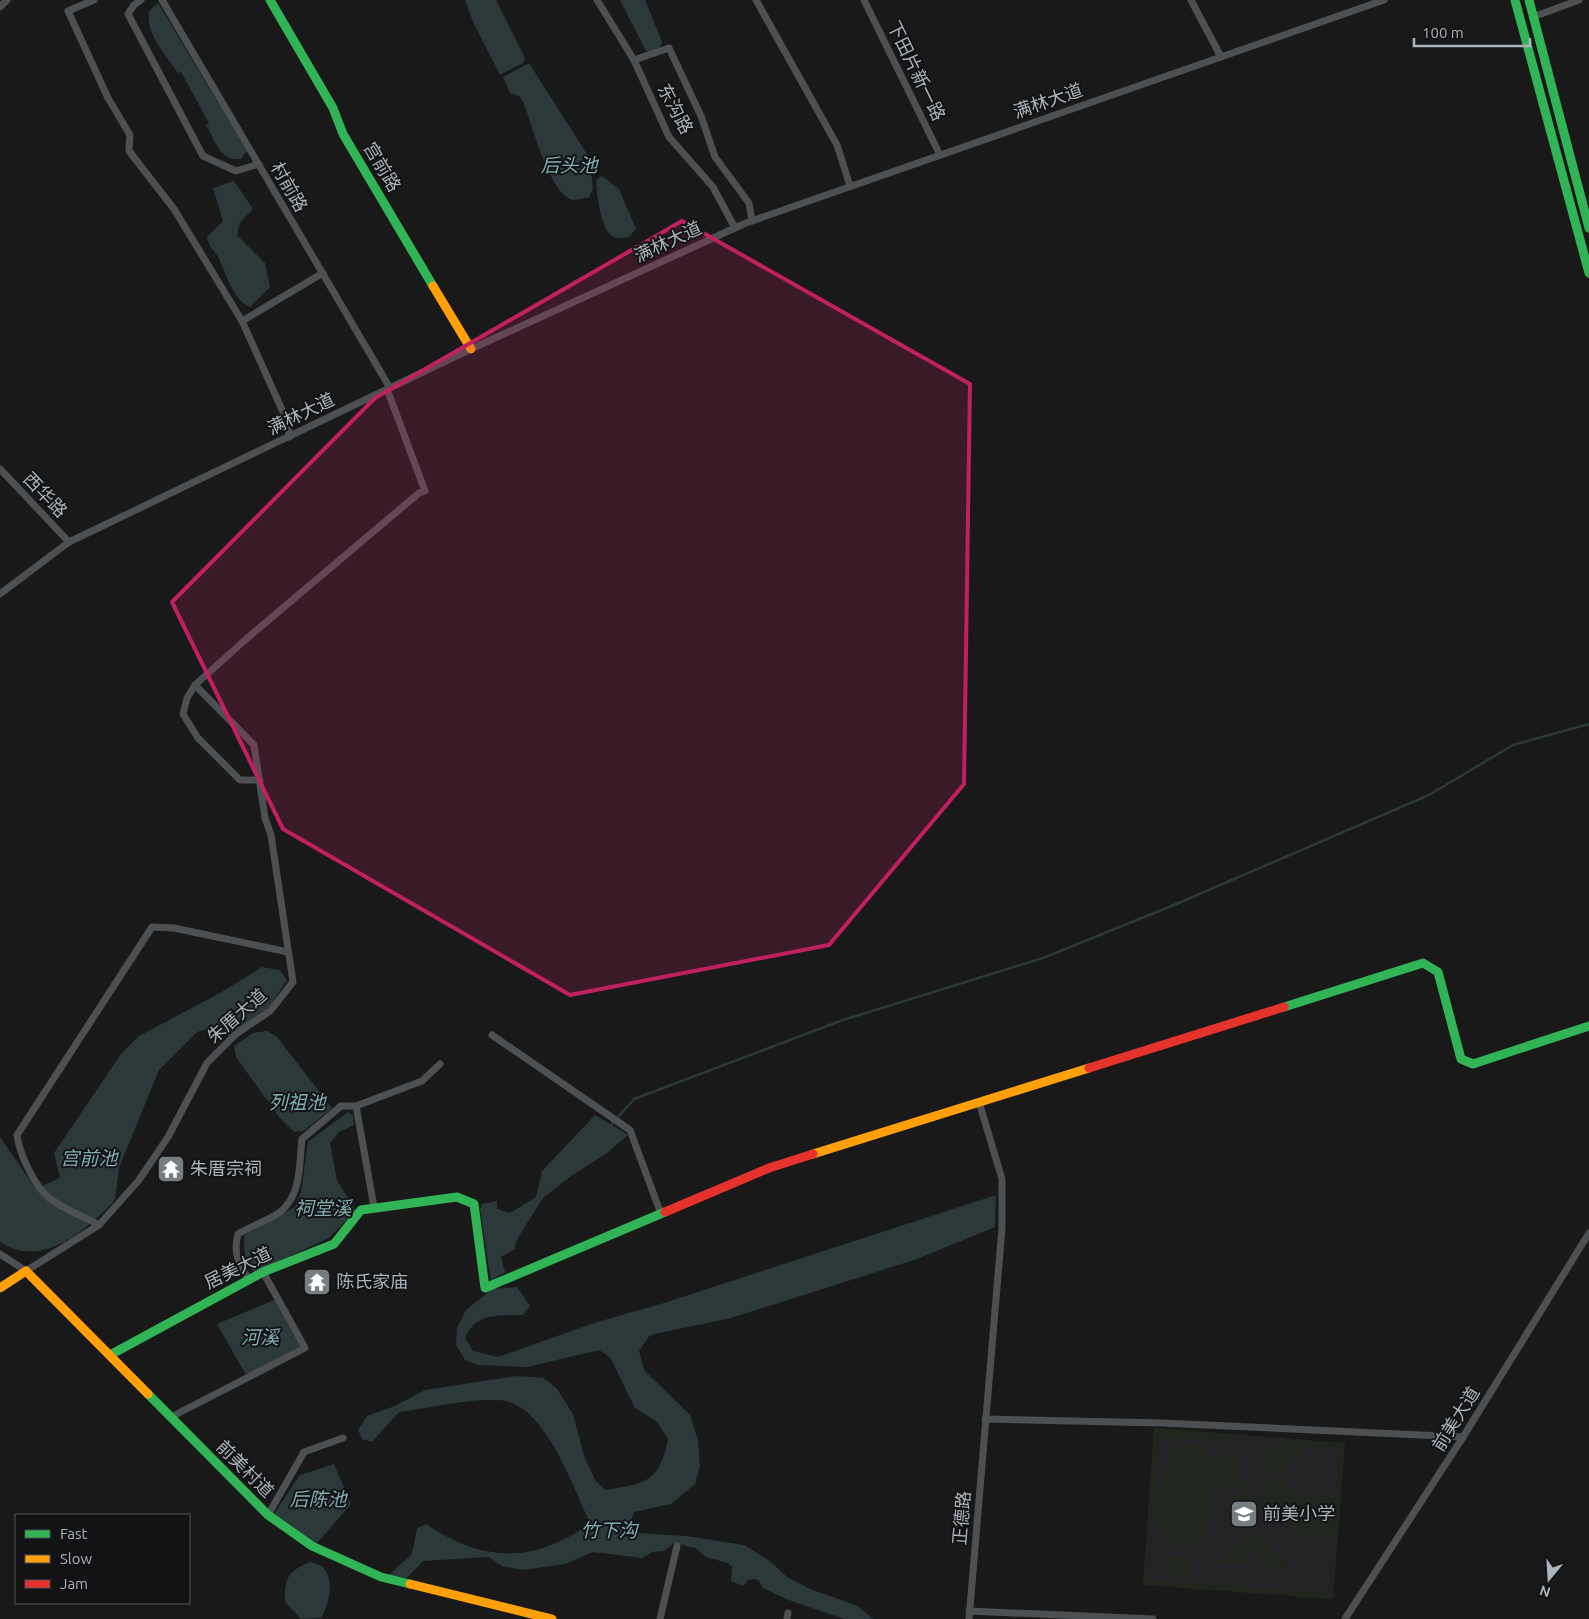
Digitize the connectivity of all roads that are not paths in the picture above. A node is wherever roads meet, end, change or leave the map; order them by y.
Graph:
1 (7, 0) edge
2 (94, 0) edge
3 (141, 0) edge
4 (162, 0) edge
5 (270, 0) edge
6 (597, 0) edge
7 (756, 0) edge
8 (864, 0) edge
9 (1191, 0) edge
10 (1384, 0) edge
11 (1515, 0) edge
12 (1529, 0) edge
13 (1579, 0) edge
14 (0, 7) edge
15 (1533, 17) junction
16 (1221, 57) junction
17 (634, 60) junction
18 (940, 155) junction
19 (258, 164) junction
20 (850, 186) junction
21 (752, 221) junction
22 (735, 228) junction
23 (1589, 228) edge
24 (323, 273) junction
25 (1589, 273) edge
26 (242, 321) junction
27 (472, 349) junction
28 (389, 388) junction
29 (288, 437) junction
30 (0, 469) edge
31 (69, 542) junction
32 (0, 594) edge
33 (195, 685) junction
34 (259, 778) junction
35 (288, 952) junction
36 (1589, 1026) edge
37 (492, 1035) dead end
38 (440, 1064) dead end
39 (979, 1102) junction
40 (356, 1106) junction
41 (374, 1207) junction
42 (661, 1214) junction
43 (99, 1225) junction
44 (1589, 1233) edge
45 (0, 1254) edge
46 (26, 1271) junction
47 (263, 1272) junction
48 (249, 1279) junction
49 (0, 1288) edge
50 (110, 1355) junction
51 (171, 1417) junction
52 (985, 1419) junction
53 (1463, 1437) junction
54 (343, 1438) dead end
55 (268, 1515) junction
56 (677, 1546) dead end
57 (969, 1615) edge
58 (552, 1619) edge
59 (660, 1619) edge
60 (1152, 1619) edge
61 (1345, 1619) edge

1 - 14 street
2 - 26 street
3 - 19 street
4 - 19 street, 村前路
5 - 27 street, 宫前路
6 - 17 street, 东沟路
7 - 20 street
8 - 18 street, 下田片新一路
9 - 16 street
10 - 16 street, 满林大道
11 - 25 street
12 - 15 street
13 - 15 street
15 - 23 street
16 - 18 street, 满林大道
17 - 21 street
17 - 22 street, 东沟路
18 - 20 street, 满林大道
19 - 24 street, 村前路
20 - 21 street, 满林大道
21 - 22 street, 满林大道
22 - 27 street, 满林大道
24 - 26 street
24 - 28 street, 村前路
26 - 29 street
27 - 28 street, 满林大道
28 - 29 street, 满林大道
28 - 33 street, 村前路
29 - 31 street, 满林大道
30 - 31 street, 西华路
31 - 32 street, 满林大道
33 - 34 street, 朱厝大道
33 - 34 street
34 - 35 street, 朱厝大道
35 - 43 street, 朱厝大道
35 - 43 street
36 - 39 street
37 - 42 street
38 - 40 street
39 - 42 street
39 - 52 street, 正德路
40 - 41 street
40 - 48 street
41 - 42 street
41 - 47 street, 居美大道
43 - 46 street, 朱厝大道
44 - 53 street, 前美大道
45 - 46 street
46 - 49 street
46 - 50 street, 前美村道
47 - 48 street, 居美大道
47 - 51 street
48 - 50 street, 居美大道
50 - 51 street, 前美村道
51 - 55 street, 前美村道
52 - 53 street
52 - 57 street, 正德路
53 - 61 street, 前美大道
54 - 55 street
55 - 58 street, 前美村道
56 - 59 street
57 - 60 street

